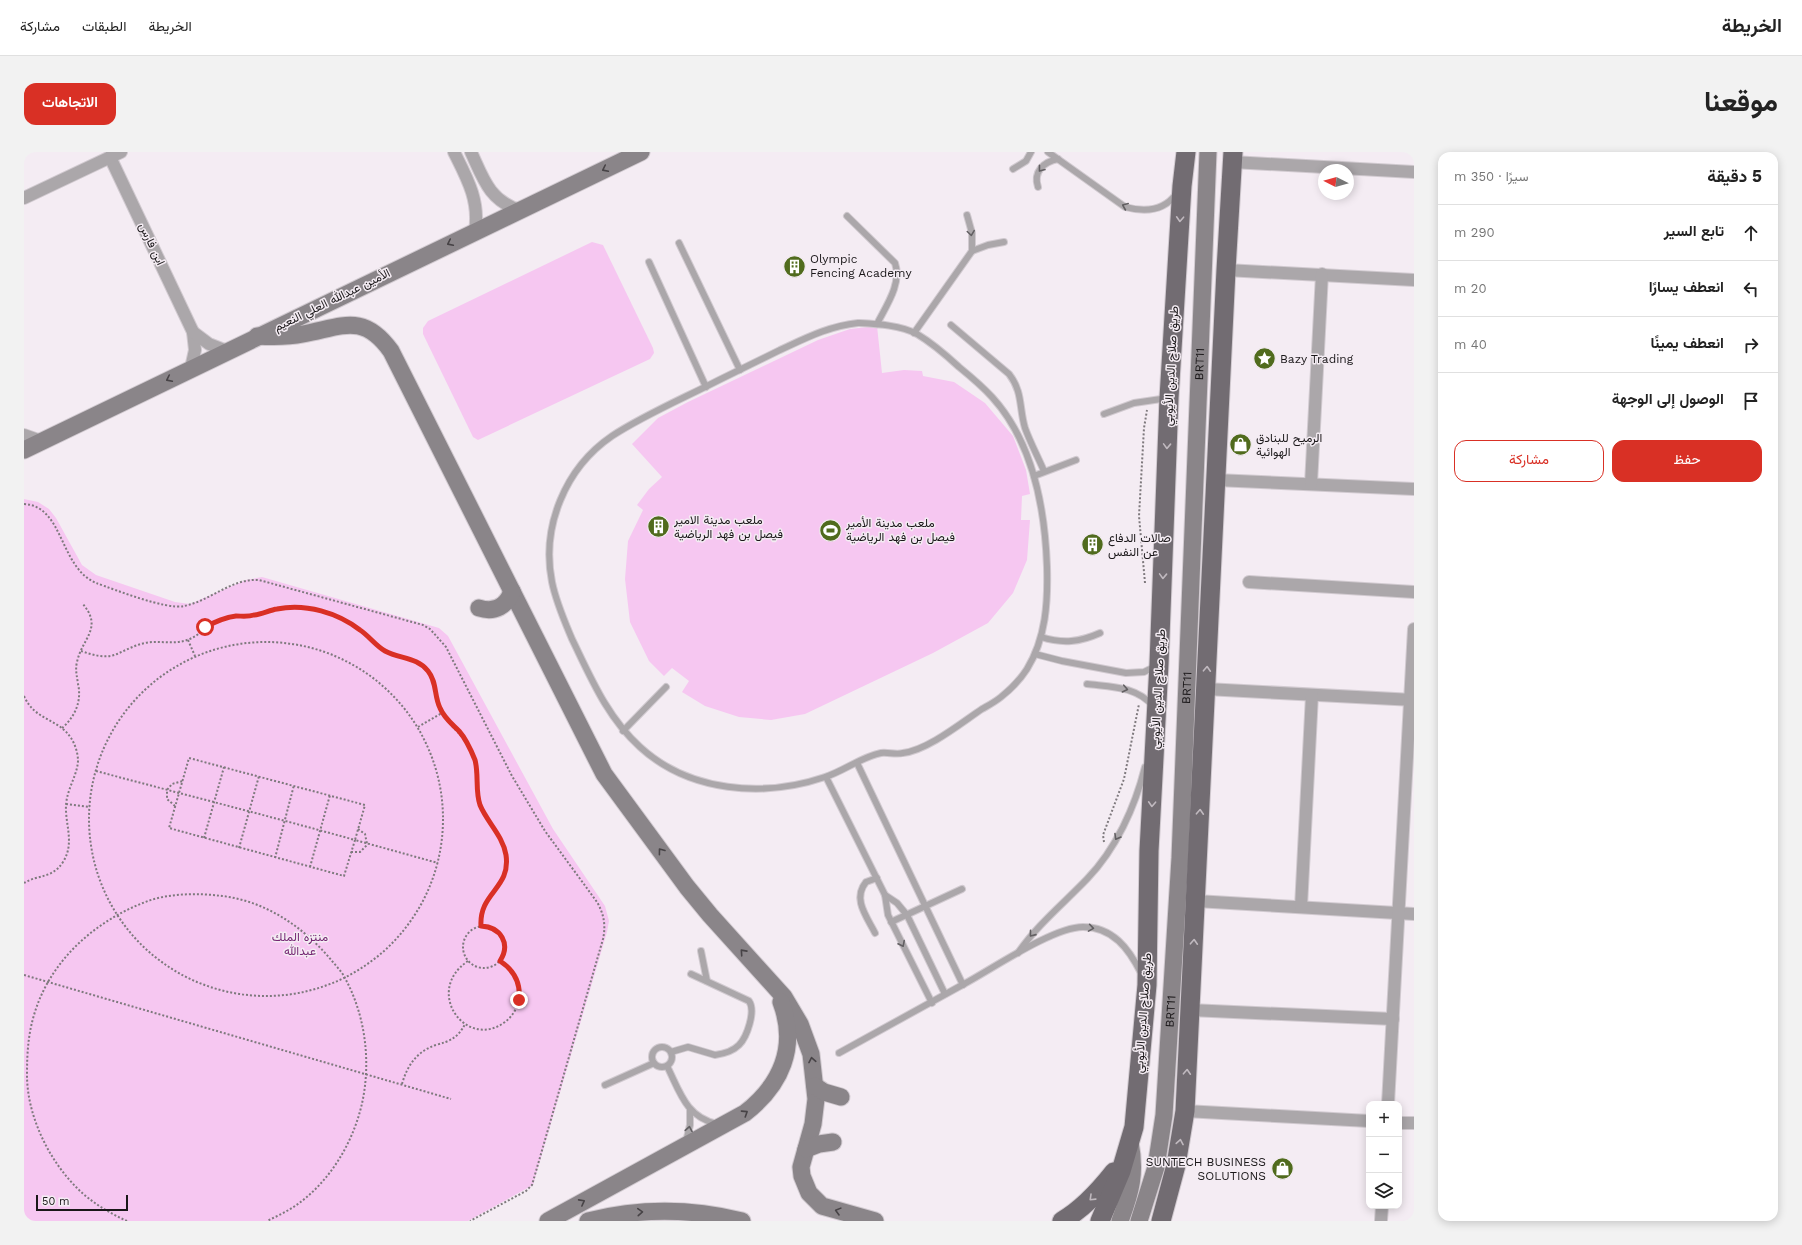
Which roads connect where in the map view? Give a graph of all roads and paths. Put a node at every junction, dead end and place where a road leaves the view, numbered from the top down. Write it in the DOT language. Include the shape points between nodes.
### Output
graph roads {
  1 [pos="454,152"];
  2 [pos="471,152"];
  3 [pos="640,152"];
  4 [pos="1032,152"];
  5 [pos="1048,152"];
  6 [pos="1186,152"];
  7 [pos="1208,152"];
  8 [pos="116,154"];
  9 [pos="1233,157"];
  10 [pos="1058,159"];
  11 [pos="478,166"];
  12 [pos="1013,169"];
  13 [pos="464,172"];
  14 [pos="1414,172"];
  15 [pos="487,186"];
  16 [pos="1182,186"];
  17 [pos="1038,187"];
  18 [pos="473,192"];
  19 [pos="24,198"];
  20 [pos="519,210"];
  21 [pos="967,215"];
  22 [pos="847,216"];
  23 [pos="475,231"];
  24 [pos="678,242"];
  25 [pos="1004,242"];
  26 [pos="972,251"];
  27 [pos="649,262"];
  28 [pos="1226,270"];
  29 [pos="1322,274"];
  30 [pos="1414,280"];
  31 [pos="877,324"];
  32 [pos="951,325"];
  33 [pos="193,332"];
  34 [pos="914,333"];
  35 [pos="257,336"];
  36 [pos="227,351"];
  37 [pos="191,368"];
  38 [pos="740,370"];
  39 [pos="706,387"];
  40 [pos="1169,398"];
  41 [pos="1150,400"];
  42 [pos="1104,414"];
  43 [pos="24,435"];
  44 [pos="41,441"];
  45 [pos="24,450"];
  46 [pos="1076,460"];
  47 [pos="1044,471"];
  48 [pos="1034,476"];
  49 [pos="1216,480"];
  50 [pos="1311,484"];
  51 [pos="1414,489"];
  52 [pos="24,504"];
  53 [pos="1249,582"];
  54 [pos="1146,585"];
  55 [pos="512,591"];
  56 [pos="1414,592"];
  57 [pos="82,603"];
  58 [pos="479,608"];
  59 [pos="1414,630"];
  60 [pos="1100,632"];
  61 [pos="1041,638"];
  62 [pos="188,640"];
  63 [pos="81,651"];
  64 [pos="1035,654"];
  65 [pos="195,656"];
  66 [pos="1159,664"];
  67 [pos="1087,684"];
  68 [pos="666,687"];
  69 [pos="1206,689"];
  70 [pos="1141,695"];
  71 [pos="1312,695"];
  72 [pos="24,696"];
  73 [pos="1412,700"];
  74 [pos="442,713"];
  75 [pos="1157,718"];
  76 [pos="418,727"];
  77 [pos="62,728"];
  78 [pos="624,731"];
  79 [pos="857,763"];
  80 [pos="224,767"];
  81 [pos="96,771"];
  82 [pos="259,776"];
  83 [pos="826,777"];
  84 [pos="183,782"];
  85 [pos="294,785"];
  86 [pos="167,790"];
  87 [pos="179,794"];
  88 [pos="330,795"];
  89 [pos="214,803"];
  90 [pos="66,804"];
  91 [pos="175,806"];
  92 [pos="1409,806"];
  93 [pos="90,807"];
  94 [pos="249,812"];
  95 [pos="285,821"];
  96 [pos="358,829"];
  97 [pos="320,831"];
  98 [pos="204,838"];
  99 [pos="355,840"];
  100 [pos="368,844"];
  101 [pos="1111,847"];
  102 [pos="238,848"];
  103 [pos="351,852"];
  104 [pos="275,858"];
  105 [pos="438,863"];
  106 [pos="310,867"];
  107 [pos="877,878"];
  108 [pos="24,883"];
  109 [pos="962,889"];
  110 [pos="885,895"];
  111 [pos="1196,901"];
  112 [pos="926,906"];
  113 [pos="1301,908"];
  114 [pos="1398,913"];
  115 [pos="1414,914"];
  116 [pos="907,915"];
  117 [pos="117,916"];
  118 [pos="891,922"];
  119 [pos="481,926"];
  120 [pos="875,933"];
  121 [pos="701,951"];
  122 [pos="1017,954"];
  123 [pos="468,961"];
  124 [pos="500,961"];
  125 [pos="691,974"];
  126 [pos="24,975"];
  127 [pos="346,978"];
  128 [pos="48,982"];
  129 [pos="707,982"];
  130 [pos="963,985"];
  131 [pos="1147,985"];
  132 [pos="773,986"];
  133 [pos="945,994"];
  134 [pos="932,1003"];
  135 [pos="1190,1010"];
  136 [pos="1393,1019"];
  137 [pos="465,1024"];
  138 [pos="671,1052"];
  139 [pos="839,1053"];
  140 [pos="654,1063"];
  141 [pos="667,1066"];
  142 [pos="367,1074"];
  143 [pos="26,1083"];
  144 [pos="402,1084"];
  145 [pos="605,1085"];
  146 [pos="815,1086"];
  147 [pos="840,1097"];
  148 [pos="452,1099"];
  149 [pos="1388,1101"];
  150 [pos="690,1110"];
  151 [pos="1185,1111"];
  152 [pos="1366,1121"];
  153 [pos="1402,1123"];
  154 [pos="1414,1124"];
  155 [pos="724,1125"];
  156 [pos="833,1142"];
  157 [pos="684,1146"];
  158 [pos="806,1149"];
  159 [pos="1128,1149"];
  160 [pos="1382,1209"];
  161 [pos="688,1216"];
  162 [pos="731,1220"];
  163 [pos="127,1221"];
  164 [pos="267,1221"];
  165 [pos="470,1221"];
  166 [pos="548,1221"];
  167 [pos="588,1221"];
  168 [pos="875,1221"];
  169 [pos="1062,1221"];
  170 [pos="1100,1221"];
  171 [pos="1120,1221"];
  172 [pos="1139,1221"];
  173 [pos="1161,1221"];
  174 [pos="1381,1221"];
  1 -- 13 [label="street"];
  2 -- 11 [label="street"];
  3 -- 20 [label="main road, الأمين عبدالله العلي النعيم, one-way"];
  4 -- 12 [label="lane" via="1026,162"];
  5 -- 10 [label="lane"];
  6 -- 16 [label="main road, طريق صلاح الدين الأيوبي"];
  7 -- 172 [label="main road, BRT11" via="1180,858 1164,1115 1156,1167"];
  8 -- 19 [label="street"];
  8 -- 33 [label="street, ابن فارس"];
  9 -- 14 [label="street"];
  9 -- 28 [label="main road"];
  16 -- 10 [label="lane, one-way" via="1164,205 1138,210 1125,207 1114,200"];
  10 -- 17 [label="lane, one-way" via="1043,165 1036,180"];
  11 -- 13 [label="street" via="477,175 473,177"];
  11 -- 15 [label="street"];
  13 -- 18 [label="street"];
  15 -- 18 [label="street" via="478,182 474,184"];
  15 -- 20 [label="street" via="494,197 502,203"];
  16 -- 40 [label="main road, طريق صلاح الدين الأيوبي, one-way"];
  18 -- 23 [label="street" via="477,213"];
  20 -- 23 [label="main road, الأمين عبدالله العلي النعيم"];
  21 -- 26 [label="lane, one-way" via="972,233"];
  22 -- 31 [label="lane" via="895,264 897,270 897,282"];
  23 -- 35 [label="main road, الأمين عبدالله العلي النعيم, one-way"];
  24 -- 38 [label="lane"];
  25 -- 26 [label="lane"];
  26 -- 34 [label="lane"];
  27 -- 39 [label="lane"];
  28 -- 29 [label="street"];
  28 -- 49 [label="main road"];
  29 -- 30 [label="street"];
  29 -- 50 [label="street"];
  31 -- 34 [label="lane"];
  31 -- 38 [label="lane" via="858,322 821,331"];
  32 -- 47 [label="lane" via="1015,381 1021,398 1026,429"];
  33 -- 36 [label="street" via="209,344"];
  33 -- 37 [label="street" via="195,350"];
  34 -- 48 [label="lane" via="953,361 993,398 1024,447"];
  35 -- 36 [label="main road, الأمين عبدالله العلي النعيم"];
  35 -- 55 [label="main road" via="287,336 354,325 370,330 384,341"];
  36 -- 37 [label="main road, الأمين عبدالله العلي النعيم"];
  37 -- 44 [label="main road, الأمين عبدالله العلي النعيم, one-way"];
  38 -- 39 [label="lane"];
  39 -- 78 [label="lane" via="626,428 595,449 583,462 563,493 552,528 549,546 552,583 564,621 607,709"];
  40 -- 41 [label="lane"];
  40 -- 66 [label="main road, طريق صلاح الدين الأيوبي, one-way"];
  41 -- 42 [label="lane"];
  41 -- 54 [label="path" via="1144,428 1139,516"];
  43 -- 44 [label="street"];
  44 -- 45 [label="main road, الأمين عبدالله العلي النعيم"];
  46 -- 47 [label="lane"];
  47 -- 48 [label="lane"];
  48 -- 61 [label="lane" via="1041,511 1048,590"];
  49 -- 50 [label="street"];
  69 -- 49 [label="main road, one-way"];
  50 -- 51 [label="street"];
  52 -- 165 [label="path" via="46,512 78,571 96,583 177,607 196,603 245,580 259,580 423,625 446,646 512,776 545,831 597,902 603,914 605,927 532,1185 526,1191"];
  53 -- 56 [label="street"];
  55 -- 58 [label="main road" via="502,606 491,610"];
  132 -- 55 [label="main road, one-way" via="695,897 604,774"];
  57 -- 63 [label="path" via="90,613 92,628"];
  59 -- 73 [label="street"];
  60 -- 61 [label="lane" via="1089,638 1065,642"];
  61 -- 64 [label="lane"];
  62 -- 63 [label="path" via="174,643 146,642 111,655"];
  62 -- 65 [label="path"];
  62 -- 74 [label="path" via="213,623 228,618 248,617 293,608 323,612 349,622 385,651 421,664 435,684 437,701"];
  63 -- 77 [label="path" via="76,670 79,692 77,707"];
  64 -- 66 [label="lane" via="1126,673 1138,673"];
  64 -- 79 [label="lane" via="1014,686 999,699 933,741 909,752 880,753"];
  65 -- 76 [label="path" via="230,645 266,641 302,645 330,653 368,674 396,698"];
  65 -- 81 [label="path" via="162,676 133,702 111,733"];
  66 -- 75 [label="main road, طريق صلاح الدين الأيوبي"];
  67 -- 70 [label="lane, one-way" via="1129,690"];
  68 -- 78 [label="lane"];
  69 -- 71 [label="street"];
  111 -- 69 [label="main road, one-way"];
  70 -- 75 [label="lane" via="1148,700"];
  70 -- 101 [label="path" via="1124,779 1103,835 1104,843"];
  71 -- 73 [label="street"];
  71 -- 113 [label="street"];
  72 -- 77 [label="path" via="35,712"];
  73 -- 92 [label="street"];
  74 -- 76 [label="path"];
  74 -- 119 [label="path" via="460,732 472,752 477,773 478,798 506,854 504,877 484,905"];
  75 -- 101 [label="lane, one-way" via="1137,794 1130,813"];
  75 -- 131 [label="main road, طريق صلاح الدين الأيوبي, one-way" via="1150,851"];
  76 -- 105 [label="path" via="434,760 442,796 443,832"];
  77 -- 90 [label="path" via="74,744 78,759"];
  78 -- 83 [label="lane" via="643,750 666,766 690,778 717,786 771,788"];
  79 -- 83 [label="lane"];
  79 -- 112 [label="lane"];
  80 -- 82 [label="path"];
  80 -- 84 [label="path" via="190,758"];
  80 -- 89 [label="path"];
  81 -- 86 [label="path"];
  81 -- 93 [label="path"];
  82 -- 85 [label="path"];
  82 -- 94 [label="path"];
  83 -- 107 [label="lane"];
  84 -- 86 [label="path" via="172,784"];
  84 -- 87 [label="path"];
  85 -- 88 [label="path"];
  85 -- 95 [label="path"];
  86 -- 87 [label="path"];
  86 -- 91 [label="path" via="167,798"];
  87 -- 89 [label="path"];
  87 -- 91 [label="path"];
  88 -- 96 [label="path" via="365,805"];
  88 -- 97 [label="path"];
  89 -- 94 [label="path"];
  89 -- 98 [label="path"];
  90 -- 93 [label="path"];
  90 -- 108 [label="path" via="70,835 66,856 59,867 49,875"];
  91 -- 98 [label="path" via="168,828"];
  92 -- 114 [label="street"];
  93 -- 117 [label="path" via="91,845 98,874"];
  94 -- 95 [label="path"];
  94 -- 102 [label="path"];
  95 -- 97 [label="path"];
  95 -- 104 [label="path"];
  96 -- 99 [label="path"];
  96 -- 100 [label="path" via="365,834"];
  97 -- 99 [label="path"];
  97 -- 106 [label="path"];
  98 -- 102 [label="path"];
  99 -- 100 [label="path"];
  99 -- 103 [label="path"];
  100 -- 103 [label="path" via="360,852"];
  100 -- 105 [label="path"];
  101 -- 122 [label="lane, one-way" via="1088,878 1042,923"];
  102 -- 104 [label="path"];
  103 -- 106 [label="path" via="344,876"];
  104 -- 106 [label="path"];
  105 -- 127 [label="path" via="423,902 403,933 377,958"];
  107 -- 110 [label="lane"];
  107 -- 120 [label="lane" via="866,882 860,896 861,906"];
  109 -- 112 [label="lane"];
  110 -- 116 [label="lane" via="898,903"];
  110 -- 118 [label="lane" via="886,909"];
  111 -- 113 [label="street"];
  135 -- 111 [label="main road, one-way"];
  112 -- 116 [label="lane"];
  112 -- 130 [label="lane"];
  113 -- 114 [label="street"];
  114 -- 115 [label="street"];
  114 -- 136 [label="street"];
  116 -- 118 [label="lane"];
  116 -- 133 [label="lane"];
  117 -- 127 [label="path" via="140,945 169,968 209,987 238,995 275,997 311,991"];
  117 -- 127 [label="path" via="150,900 187,894 224,896 260,906 293,924 321,948"];
  117 -- 128 [label="path" via="89,933 66,955"];
  118 -- 134 [label="lane, one-way"];
  119 -- 123 [label="path" via="471,931 464,940 463,951"];
  119 -- 124 [label="path" via="492,928 504,940 505,951"];
  121 -- 129 [label="lane"];
  122 -- 130 [label="lane"];
  122 -- 131 [label="lane, one-way" via="1064,930 1094,928 1112,935 1127,948"];
  123 -- 124 [label="path" via="481,968 492,967"];
  123 -- 137 [label="path" via="456,970 448,992 450,1007"];
  124 -- 137 [label="path" via="512,970 519,984 519,1000 513,1014 502,1024 488,1029 472,1028"];
  125 -- 129 [label="lane"];
  126 -- 128 [label="path"];
  127 -- 142 [label="path" via="358,1008 366,1041"];
  128 -- 142 [label="path"];
  128 -- 143 [label="path" via="34,1014 27,1048"];
  129 -- 138 [label="lane" via="749,1001 752,1005 752,1016 742,1041 735,1048 720,1055 688,1047"];
  130 -- 133 [label="lane"];
  131 -- 159 [label="main road, طريق صلاح الدين الأيوبي" via="1136,1111"];
  146 -- 132 [label="main road, one-way" via="811,1054 800,1024 784,997"];
  155 -- 132 [label="main road, one-way" via="758,1103 772,1087 784,1063 787,1047 786,1015"];
  133 -- 134 [label="lane"];
  134 -- 139 [label="lane"];
  135 -- 136 [label="street"];
  151 -- 135 [label="main road, one-way"];
  136 -- 149 [label="street"];
  137 -- 144 [label="path" via="457,1037 420,1054 408,1068"];
  138 -- 140 [label="lane" via="659,1048 653,1054"];
  138 -- 141 [label="lane" via="672,1060"];
  140 -- 141 [label="lane" via="660,1067"];
  140 -- 145 [label="lane"];
  141 -- 150 [label="lane"];
  142 -- 144 [label="path"];
  142 -- 164 [label="path" via="361,1113 346,1149 323,1181 293,1207"];
  143 -- 163 [label="path" via="35,1122 52,1157 77,1188 108,1212"];
  144 -- 148 [label="path"];
  146 -- 147 [label="main road"];
  146 -- 158 [label="main road" via="815,1111"];
  150 -- 155 [label="lane" via="709,1122"];
  157 -- 150 [label="lane, one-way" via="690,1125"];
  151 -- 152 [label="street"];
  173 -- 151 [label="main road, one-way" via="1176,1165"];
  153 -- 154 [label="street"];
  155 -- 157 [label="main road"];
  156 -- 158 [label="main road"];
  166 -- 157 [label="main road, one-way"];
  168 -- 158 [label="main road, one-way" via="831,1210 815,1200 802,1176"];
  159 -- 169 [label="main road, one-way" via="1096,1194"];
  159 -- 170 [label="main road, طريق صلاح الدين الأيوبي"];
  159 -- 171 [label="main road" via="1134,1164 1132,1187"];
  160 -- 174 [label="street"];
  161 -- 162 [label="main road"];
  167 -- 161 [label="main road, one-way" via="632,1212"];
}
